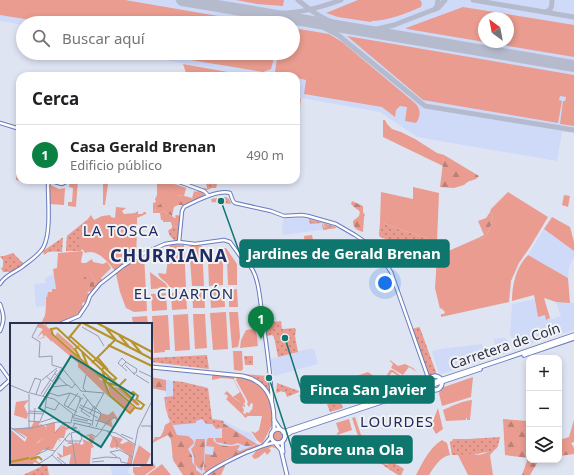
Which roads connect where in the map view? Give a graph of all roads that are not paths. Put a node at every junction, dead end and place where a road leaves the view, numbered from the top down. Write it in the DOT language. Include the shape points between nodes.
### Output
graph roads {
  1 [pos="0,122"];
  2 [pos="16,128"];
  3 [pos="48,184"];
  4 [pos="185,184"];
  5 [pos="208,194"];
  6 [pos="179,242"];
  7 [pos="0,284"];
  8 [pos="0,304"];
  9 [pos="62,323"];
  10 [pos="0,331"];
  11 [pos="574,335"];
  12 [pos="574,338"];
  13 [pos="0,366"];
  14 [pos="152,367"];
  15 [pos="10,380"];
  16 [pos="442,381"];
  17 [pos="428,383"];
  18 [pos="271,386"];
  19 [pos="0,389"];
  20 [pos="268,394"];
  21 [pos="272,405"];
  22 [pos="274,420"];
  23 [pos="274,430"];
  24 [pos="282,430"];
  25 [pos="285,436"];
  26 [pos="270,438"];
  27 [pos="282,442"];
  28 [pos="275,443"];
  29 [pos="262,446"];
  30 [pos="205,475"];
  31 [pos="288,475"];
  1 -- 2 [label="street"];
  3 -- 7 [label="street" via="48,225 44,247"];
  4 -- 5 [label="street"];
  5 -- 6 [label="street" via="184,207"];
  5 -- 17 [label="street" via="226,192 230,193 235,203 284,216 302,216 336,224 377,250 391,272"];
  6 -- 9 [label="street" via="165,244 133,259 95,290 79,316"];
  6 -- 18 [label="street" via="230,242 250,266 258,286"];
  8 -- 10 [label="street" via="4,319"];
  11 -- 16 [label="main road, Carretera de Coín"];
  12 -- 16 [label="main road"];
  13 -- 15 [label="street"];
  14 -- 20 [label="main road" via="248,378 259,383"];
  15 -- 19 [label="main road"];
  16 -- 17 [label="main road"];
  16 -- 17 [label="main road" via="436,376"];
  16 -- 17 [label="main road" via="436,391 431,390"];
  17 -- 24 [label="main road"];
  17 -- 25 [label="main road"];
  18 -- 20 [label="street"];
  18 -- 21 [label="street"];
  20 -- 21 [label="main road"];
  21 -- 22 [label="main road"];
  22 -- 23 [label="main road"];
  22 -- 24 [label="main road"];
  23 -- 24 [label="main road"];
  23 -- 26 [label="main road"];
  24 -- 25 [label="main road"];
  25 -- 27 [label="main road"];
  26 -- 28 [label="main road"];
  26 -- 29 [label="street"];
  27 -- 28 [label="main road"];
  27 -- 31 [label="main road"];
  28 -- 29 [label="street"];
  28 -- 31 [label="main road" via="281,450"];
  29 -- 30 [label="street" via="224,463"];
}
